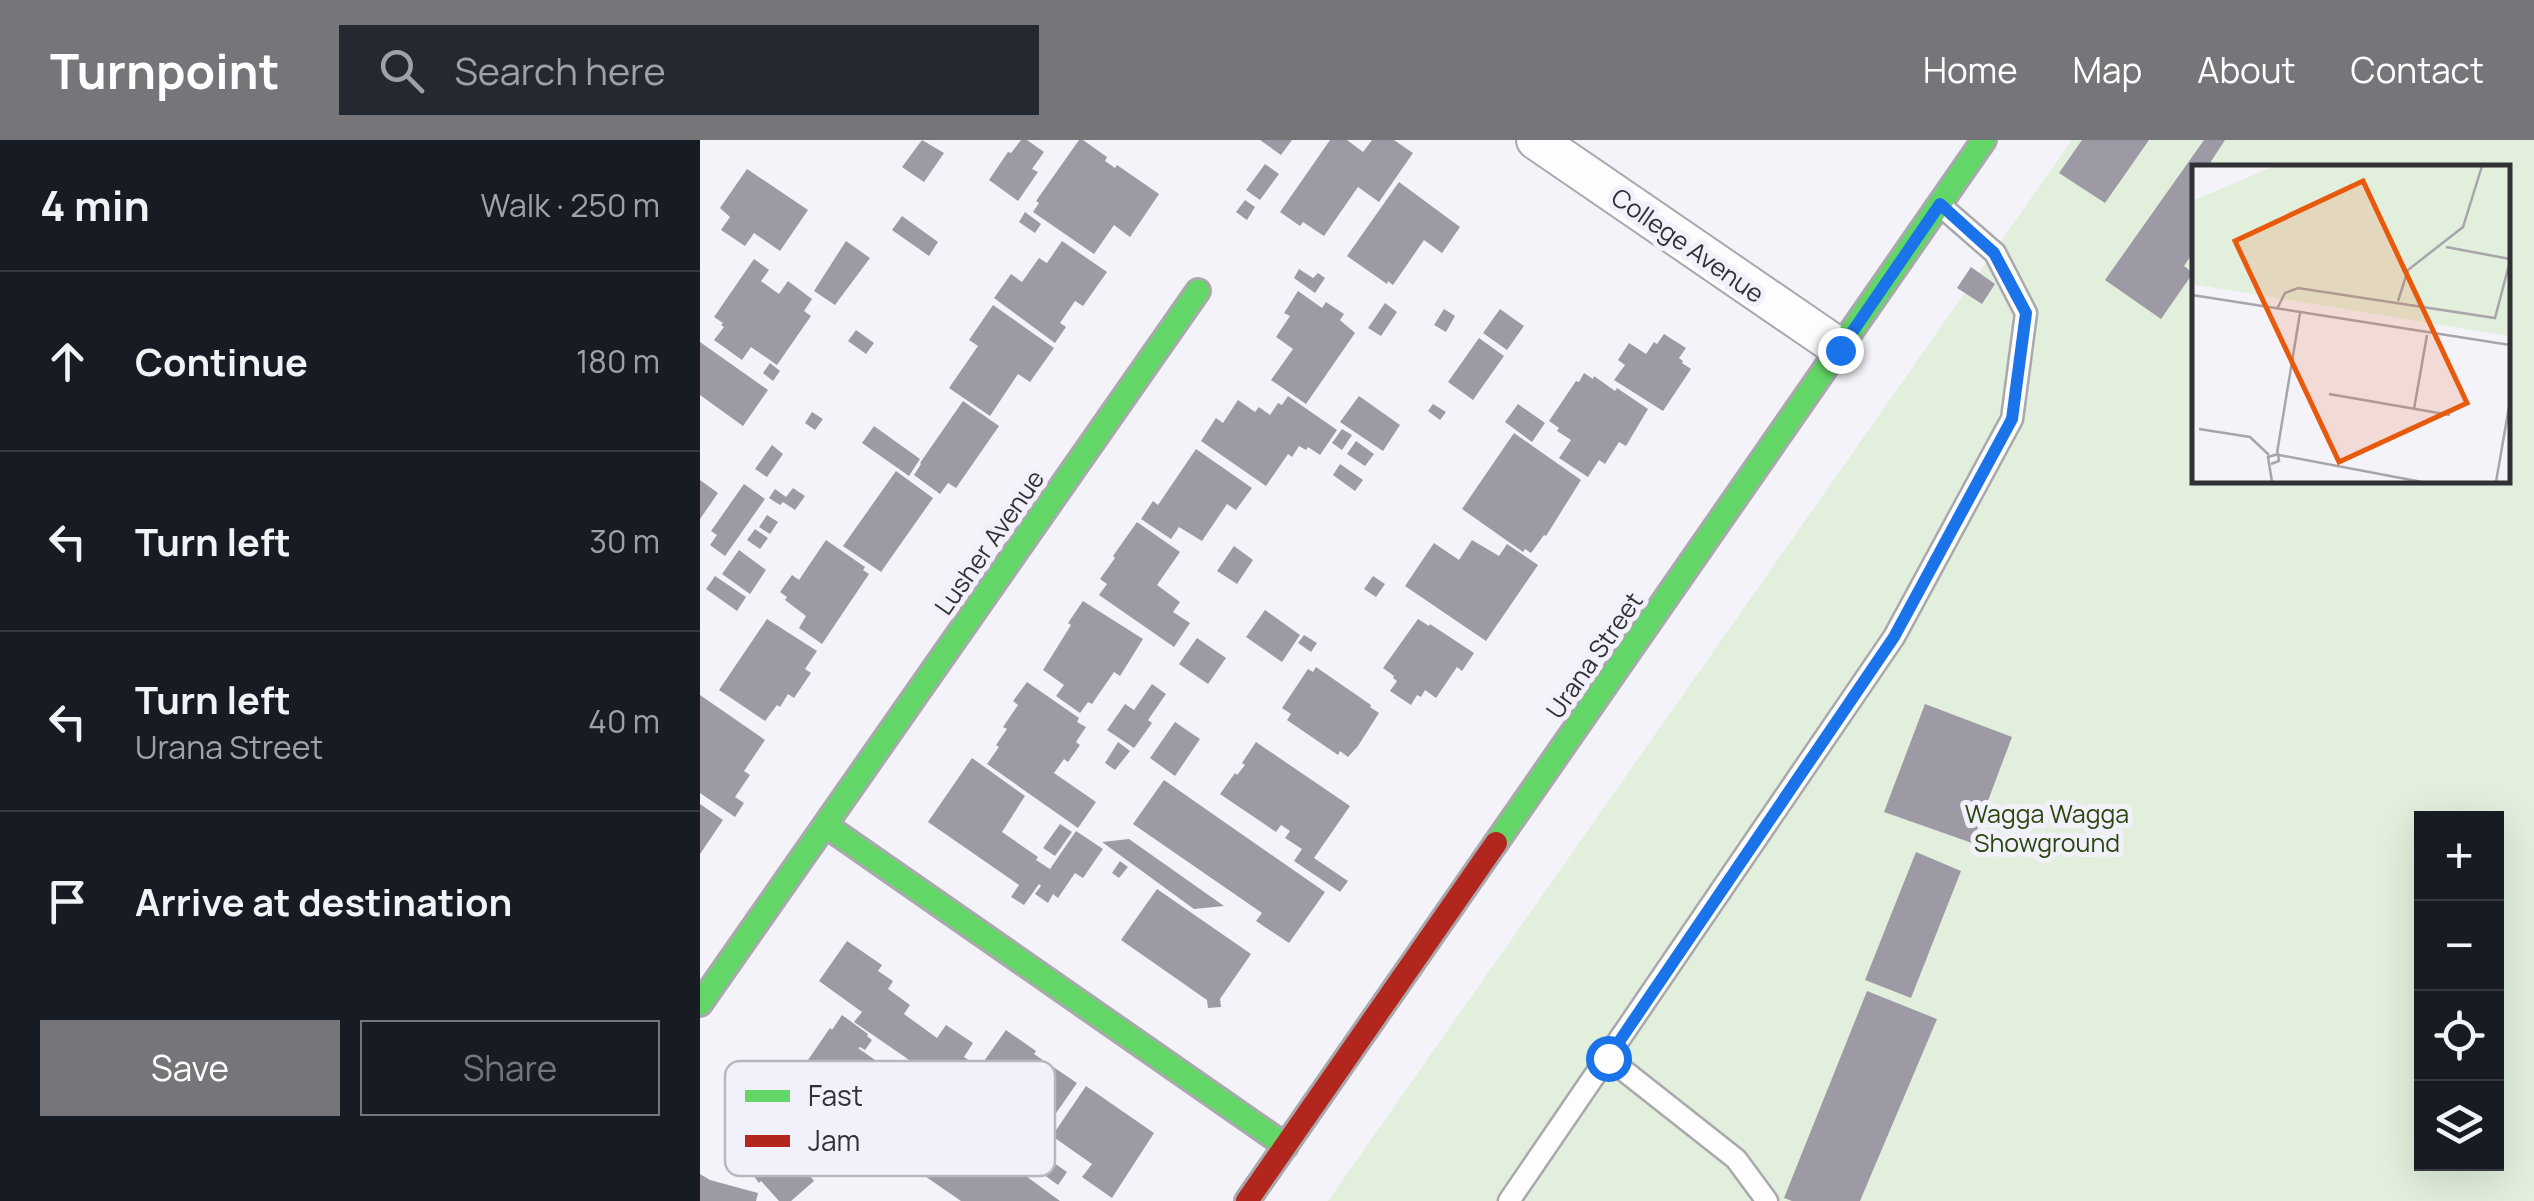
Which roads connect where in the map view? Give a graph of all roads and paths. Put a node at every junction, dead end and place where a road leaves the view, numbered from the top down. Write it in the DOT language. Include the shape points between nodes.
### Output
graph roads {
  1 [pos="1536,140"];
  2 [pos="1984,140"];
  3 [pos="1940,204"];
  4 [pos="1198,292"];
  5 [pos="1840,350"];
  6 [pos="825,825"];
  7 [pos="700,1004"];
  8 [pos="1608,1058"];
  9 [pos="1286,1146"];
  10 [pos="1247,1201"];
  11 [pos="1509,1201"];
  12 [pos="1767,1201"];
  1 -- 5 [label="street, College Avenue"];
  2 -- 3 [label="street, Urana Street"];
  3 -- 5 [label="street, Urana Street"];
  3 -- 8 [label="lane" via="1994,253 2026,313 2012,419 1894,637"];
  4 -- 6 [label="street, Lusher Avenue"];
  5 -- 9 [label="street, Urana Street"];
  6 -- 7 [label="street, Lusher Avenue"];
  6 -- 9 [label="street"];
  8 -- 11 [label="lane"];
  8 -- 12 [label="lane" via="1736,1159"];
  9 -- 10 [label="street, Urana Street"];
}
